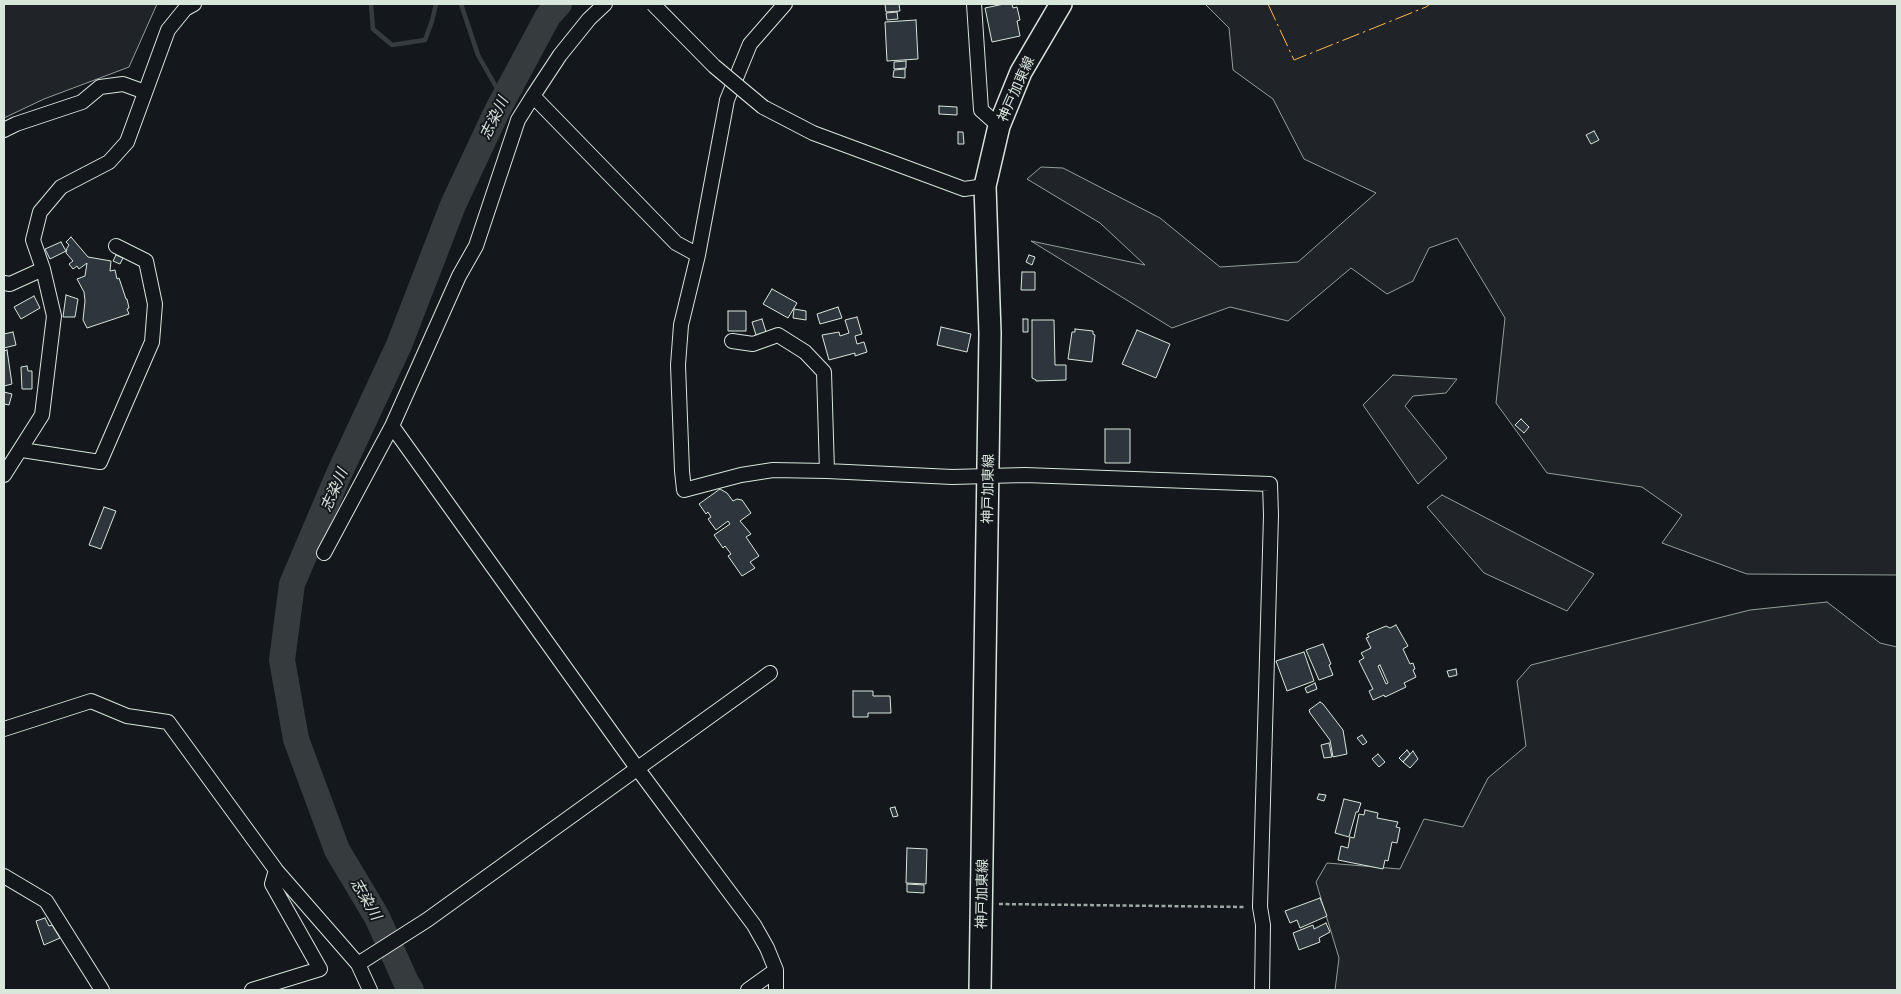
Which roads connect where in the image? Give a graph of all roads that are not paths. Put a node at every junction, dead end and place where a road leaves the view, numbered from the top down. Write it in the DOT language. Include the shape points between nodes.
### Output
graph roads {
  1 [pos="605,4"];
  2 [pos="653,4"];
  3 [pos="785,4"];
  4 [pos="974,4"];
  5 [pos="1061,4"];
  6 [pos="187,6"];
  7 [pos="146,92"];
  8 [pos="533,96"];
  9 [pos="999,126"];
  10 [pos="4,130"];
  11 [pos="985,186"];
  12 [pos="116,246"];
  13 [pos="698,255"];
  14 [pos="43,268"];
  15 [pos="4,283"];
  16 [pos="732,341"];
  17 [pos="392,426"];
  18 [pos="22,450"];
  19 [pos="6,467"];
  20 [pos="827,471"];
  21 [pos="988,477"];
  22 [pos="324,553"];
  23 [pos="770,673"];
  24 [pos="4,729"];
  25 [pos="637,768"];
  26 [pos="276,870"];
  27 [pos="4,876"];
  28 [pos="358,964"];
  29 [pos="776,970"];
  30 [pos="102,990"];
  31 [pos="252,990"];
  32 [pos="370,990"];
  33 [pos="748,990"];
  34 [pos="776,990"];
  35 [pos="980,990"];
  36 [pos="1262,990"];
  1 -- 8 [label="street" via="560,55"];
  2 -- 11 [label="street, bridge" via="714,66 762,107 813,133 964,189"];
  3 -- 13 [label="street" via="750,44 726,100"];
  4 -- 9 [label="street" via="981,110"];
  5 -- 9 [label="main road, 神戸加東線" via="1021,72"];
  6 -- 7 [label="street" via="168,30"];
  7 -- 10 [label="street" via="123,84 100,87 82,102"];
  7 -- 14 [label="street" via="127,142 109,162 61,187 40,212 33,240"];
  8 -- 13 [label="street" via="676,243"];
  8 -- 17 [label="street" via="518,120 476,246 459,276"];
  9 -- 11 [label="main road, 神戸加東線"];
  11 -- 21 [label="main road, 神戸加東線" via="990,333"];
  12 -- 18 [label="street" via="146,261 155,304 152,342 100,462"];
  13 -- 20 [label="street" via="681,325 678,365 684,490 773,470"];
  14 -- 15 [label="street" via="10,284"];
  14 -- 18 [label="street" via="54,316 42,415"];
  16 -- 20 [label="street" via="753,344 778,334 805,352 824,372"];
  17 -- 22 [label="street"];
  17 -- 25 [label="street"];
  18 -- 19 [label="street"];
  20 -- 21 [label="street"];
  21 -- 35 [label="main road, 神戸加東線"];
  21 -- 36 [label="street" via="1025,475 1270,484 1260,907 1263,925"];
  23 -- 25 [label="street"];
  24 -- 26 [label="street" via="91,701 127,716 168,722"];
  25 -- 28 [label="street" via="427,920"];
  25 -- 29 [label="street" via="754,925"];
  26 -- 28 [label="street"];
  26 -- 31 [label="street" via="272,884 320,969"];
  27 -- 30 [label="street" via="46,901"];
  28 -- 32 [label="street"];
  29 -- 33 [label="street"];
  29 -- 34 [label="street"];
}
